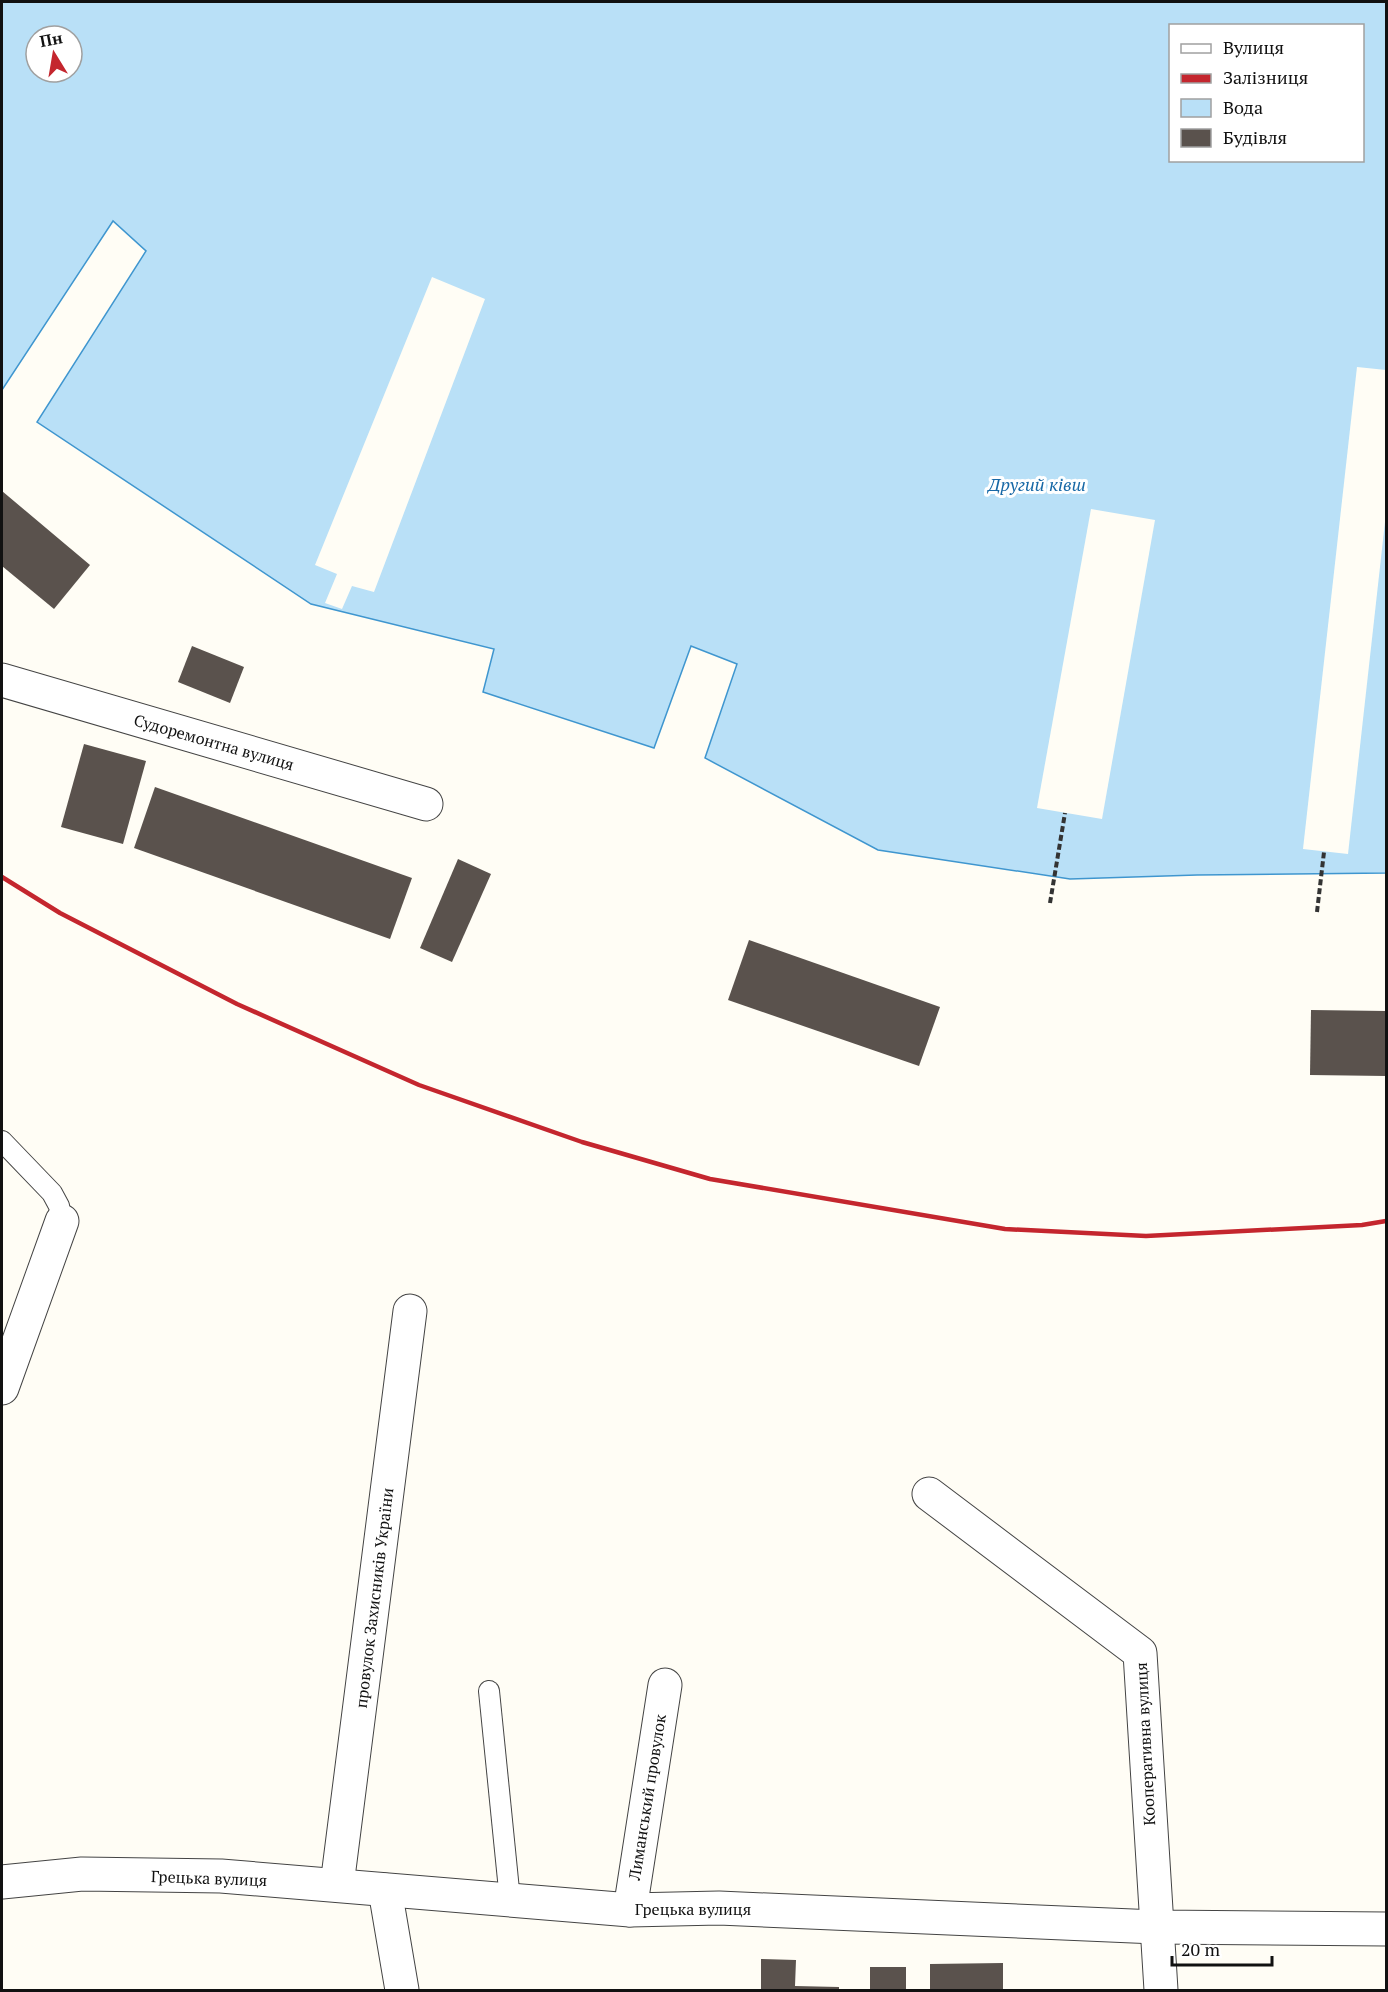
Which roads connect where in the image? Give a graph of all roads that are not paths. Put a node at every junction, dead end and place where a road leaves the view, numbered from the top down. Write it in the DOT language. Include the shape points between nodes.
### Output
graph roads {
  1 [pos="2,680"];
  2 [pos="426,804"];
  3 [pos="2,1141"];
  4 [pos="62,1221"];
  5 [pos="410,1311"];
  6 [pos="2,1388"];
  7 [pos="929,1494"];
  8 [pos="664,1685"];
  9 [pos="489,1691"];
  10 [pos="2,1882"];
  11 [pos="337,1885"];
  12 [pos="385,1890"];
  13 [pos="510,1900"];
  14 [pos="630,1910"];
  15 [pos="1156,1927"];
  16 [pos="1386,1929"];
  17 [pos="402,1990"];
  18 [pos="1161,1990"];
  1 -- 2 [label="street, Судоремонтна вулиця"];
  3 -- 4 [label="lane" via="52,1193"];
  4 -- 6 [label="street"];
  5 -- 11 [label="street, провулок Захисників України"];
  7 -- 15 [label="street, Кооперативна вулиця" via="1140,1653"];
  8 -- 14 [label="street, Лиманський провулок"];
  9 -- 13 [label="lane"];
  10 -- 11 [label="street, Грецька вулиця" via="82,1874 221,1876"];
  11 -- 12 [label="street, Грецька вулиця"];
  12 -- 13 [label="street, Грецька вулиця"];
  12 -- 17 [label="street"];
  13 -- 14 [label="street, Грецька вулиця"];
  14 -- 15 [label="street, Грецька вулиця" via="719,1908"];
  15 -- 16 [label="street, Грецька вулиця"];
  15 -- 18 [label="street, Кооперативна вулиця"];
}
